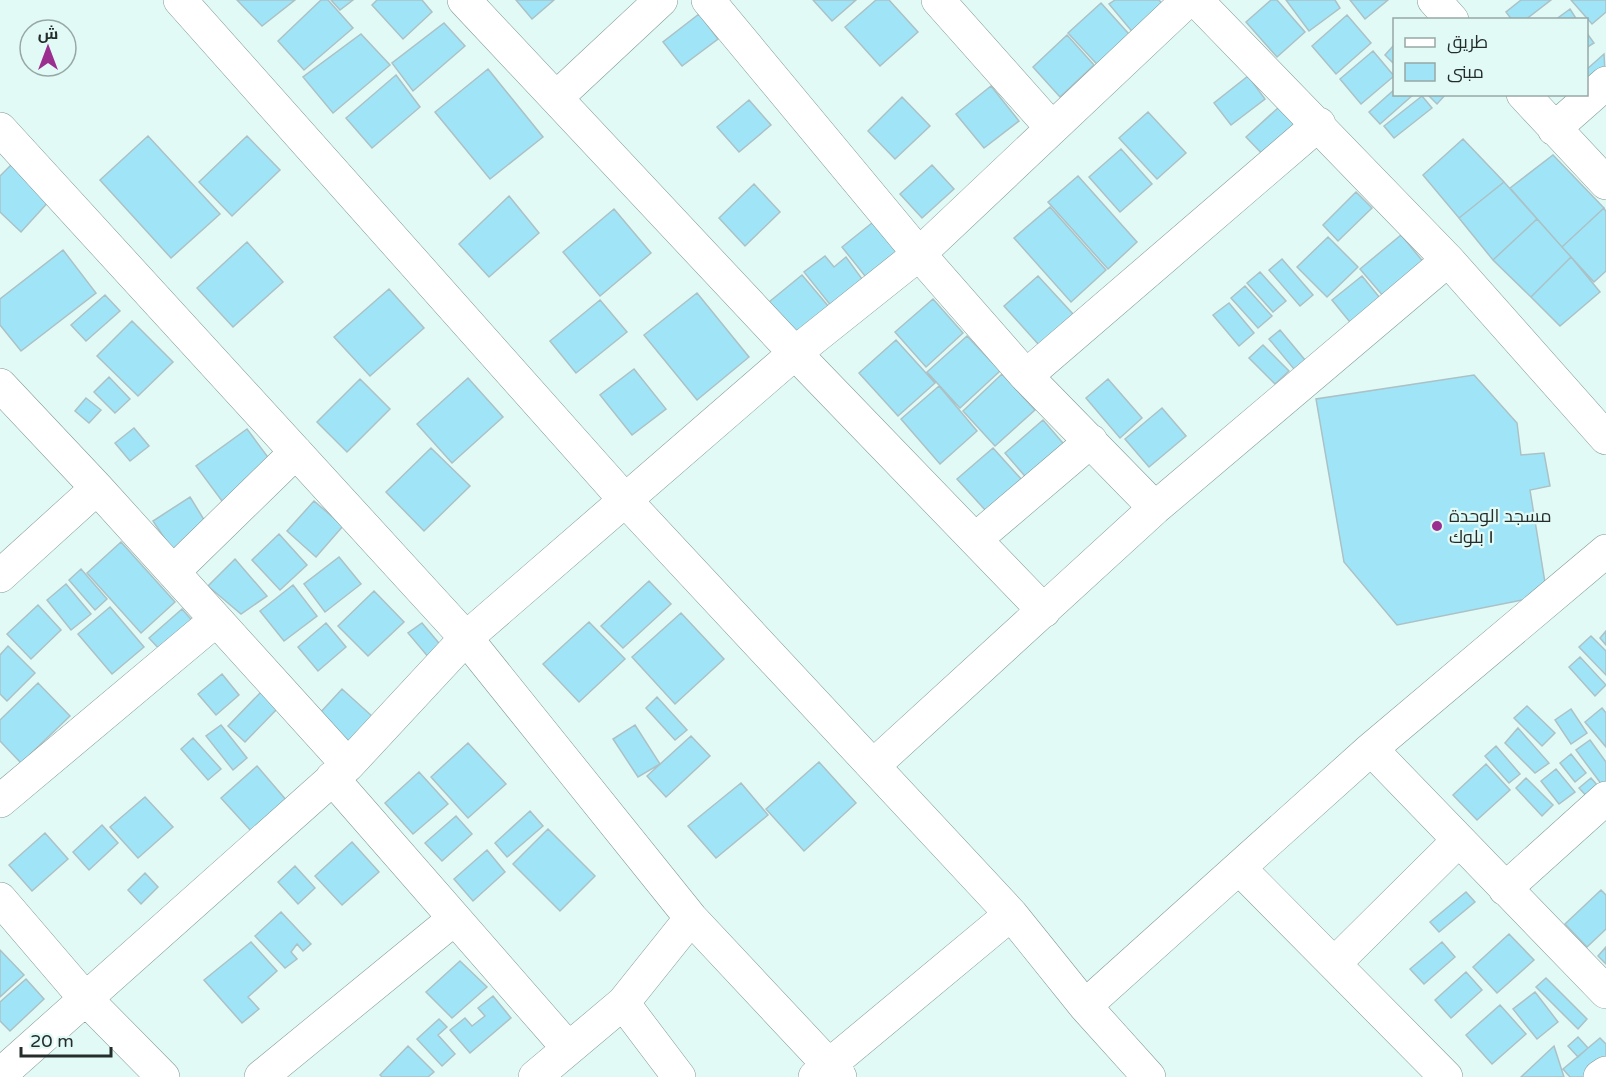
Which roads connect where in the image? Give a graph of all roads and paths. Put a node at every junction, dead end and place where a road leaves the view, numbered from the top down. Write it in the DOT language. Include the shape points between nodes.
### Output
graph roads {
  1 [pos="180,0"];
  2 [pos="464,0"];
  3 [pos="661,0"];
  4 [pos="708,0"];
  5 [pos="938,0"];
  6 [pos="1188,0"];
  7 [pos="1196,0"];
  8 [pos="1606,83"];
  9 [pos="1525,96"];
  10 [pos="556,98"];
  11 [pos="1318,124"];
  12 [pos="1051,127"];
  13 [pos="0,129"];
  14 [pos="1554,129"];
  15 [pos="1606,183"];
  16 [pos="919,254"];
  17 [pos="1448,260"];
  18 [pos="795,353"];
  19 [pos="1026,376"];
  20 [pos="0,385"];
  21 [pos="1606,438"];
  22 [pos="1091,441"];
  23 [pos="296,452"];
  24 [pos="97,488"];
  25 [pos="626,501"];
  26 [pos="1155,508"];
  27 [pos="977,538"];
  28 [pos="1606,551"];
  29 [pos="173,572"];
  30 [pos="0,576"];
  31 [pos="1044,611"];
  32 [pos="216,620"];
  33 [pos="466,638"];
  34 [pos="1371,749"];
  35 [pos="873,766"];
  36 [pos="340,771"];
  37 [pos="1606,798"];
  38 [pos="0,801"];
  39 [pos="1459,840"];
  40 [pos="1239,868"];
  41 [pos="1505,889"];
  42 [pos="0,899"];
  43 [pos="1011,914"];
  44 [pos="691,918"];
  45 [pos="454,919"];
  46 [pos="1334,963"];
  47 [pos="1606,992"];
  48 [pos="84,997"];
  49 [pos="623,1003"];
  50 [pos="1085,1006"];
  51 [pos="568,1048"];
  52 [pos="828,1073"];
  53 [pos="1606,1073"];
  54 [pos="0,1075"];
  55 [pos="163,1077"];
  56 [pos="261,1077"];
  57 [pos="535,1077"];
  58 [pos="679,1077"];
  59 [pos="1149,1077"];
  60 [pos="1446,1077"];
  61 [pos="1600,1077"];
  1 -- 25 [label="street"];
  2 -- 10 [label="street"];
  3 -- 10 [label="street"];
  4 -- 16 [label="street"];
  5 -- 12 [label="street"];
  6 -- 12 [label="street"];
  7 -- 11 [label="street"];
  8 -- 14 [label="street"];
  9 -- 14 [label="street"];
  10 -- 18 [label="street"];
  11 -- 17 [label="street"];
  11 -- 19 [label="street"];
  12 -- 16 [label="street"];
  13 -- 23 [label="street"];
  14 -- 15 [label="street"];
  16 -- 18 [label="street"];
  16 -- 19 [label="street"];
  17 -- 21 [label="street"];
  17 -- 26 [label="street"];
  18 -- 25 [label="street"];
  18 -- 27 [label="street"];
  19 -- 22 [label="street"];
  20 -- 24 [label="street"];
  22 -- 26 [label="street"];
  22 -- 27 [label="street"];
  23 -- 29 [label="street"];
  23 -- 33 [label="street"];
  24 -- 29 [label="street"];
  24 -- 30 [label="street"];
  25 -- 33 [label="street"];
  25 -- 35 [label="street"];
  26 -- 31 [label="street"];
  27 -- 31 [label="street"];
  28 -- 34 [label="street"];
  29 -- 32 [label="street"];
  31 -- 35 [label="street"];
  32 -- 36 [label="street"];
  32 -- 38 [label="street"];
  33 -- 36 [label="street"];
  33 -- 44 [label="street"];
  34 -- 39 [label="street"];
  34 -- 40 [label="street"];
  35 -- 43 [label="street"];
  36 -- 45 [label="street"];
  36 -- 48 [label="street"];
  37 -- 41 [label="street"];
  39 -- 41 [label="street"];
  39 -- 46 [label="street"];
  40 -- 46 [label="street"];
  40 -- 50 [label="street"];
  41 -- 47 [label="street"];
  42 -- 48 [label="street"];
  43 -- 50 [label="street"];
  43 -- 52 [label="street"];
  44 -- 49 [label="street"];
  44 -- 52 [label="street"];
  45 -- 51 [label="street"];
  45 -- 56 [label="street"];
  46 -- 60 [label="street"];
  48 -- 54 [label="street"];
  48 -- 55 [label="street"];
  49 -- 51 [label="street"];
  49 -- 58 [label="street"];
  50 -- 59 [label="street"];
  51 -- 57 [label="street"];
  53 -- 61 [label="street"];
}
